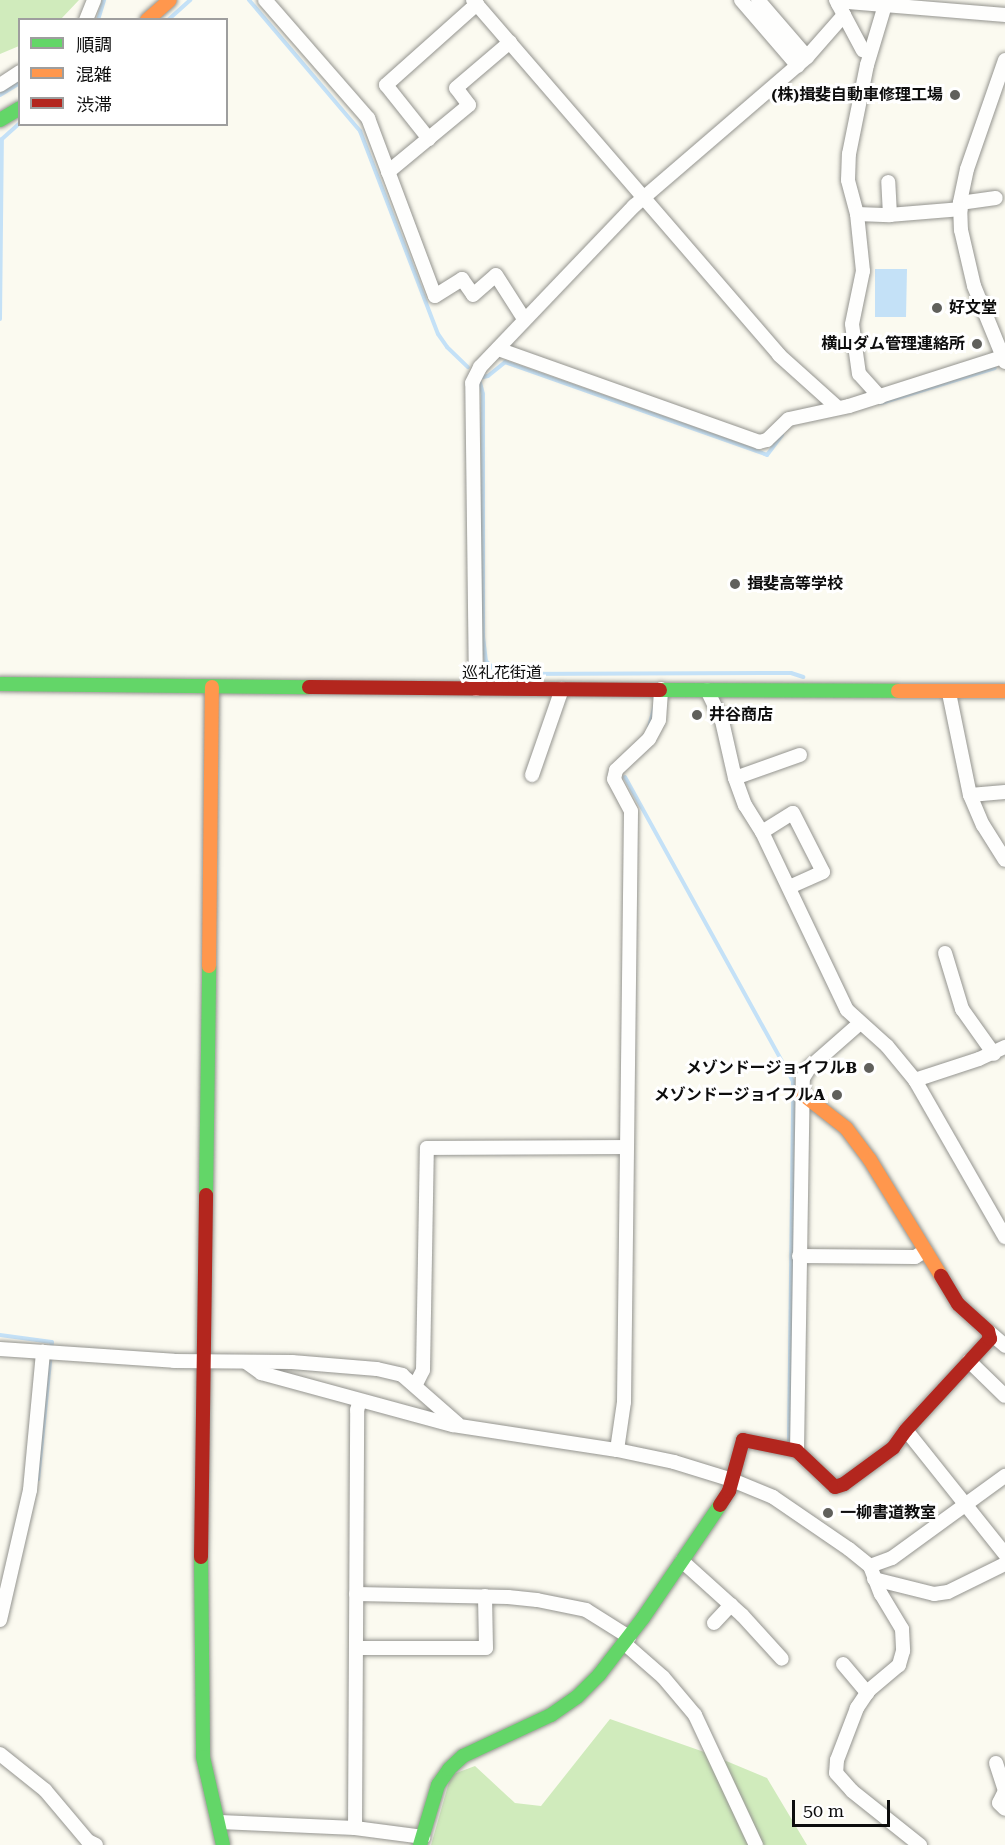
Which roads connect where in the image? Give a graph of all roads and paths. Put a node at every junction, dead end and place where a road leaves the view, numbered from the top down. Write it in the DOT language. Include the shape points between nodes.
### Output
graph roads {
  1 [pos="94,0"];
  2 [pos="170,0"];
  3 [pos="265,0"];
  4 [pos="741,0"];
  5 [pos="758,0"];
  6 [pos="475,2"];
  7 [pos="885,5"];
  8 [pos="839,7"];
  9 [pos="1005,15"];
  10 [pos="87,18"];
  11 [pos="153,18"];
  12 [pos="510,42"];
  13 [pos="863,50"];
  14 [pos="1005,60"];
  15 [pos="802,62"];
  16 [pos="18,73"];
  17 [pos="0,85"];
  18 [pos="18,109"];
  19 [pos="0,120"];
  20 [pos="429,139"];
  21 [pos="388,172"];
  22 [pos="888,182"];
  23 [pos="644,198"];
  24 [pos="996,198"];
  25 [pos="961,206"];
  26 [pos="857,214"];
  27 [pos="890,215"];
  28 [pos="525,319"];
  29 [pos="498,349"];
  30 [pos="1004,359"];
  31 [pos="879,397"];
  32 [pos="838,408"];
  33 [pos="3,684"];
  34 [pos="212,687"];
  35 [pos="661,688"];
  36 [pos="476,689"];
  37 [pos="562,689"];
  38 [pos="707,690"];
  39 [pos="1005,691"];
  40 [pos="949,693"];
  41 [pos="800,755"];
  42 [pos="532,775"];
  43 [pos="735,778"];
  44 [pos="1005,792"];
  45 [pos="970,795"];
  46 [pos="762,832"];
  47 [pos="1005,860"];
  48 [pos="789,887"];
  49 [pos="945,953"];
  50 [pos="860,1023"];
  51 [pos="999,1050"];
  52 [pos="915,1080"];
  53 [pos="801,1093"];
  54 [pos="625,1147"];
  55 [pos="1005,1237"];
  56 [pos="925,1251"];
  57 [pos="799,1256"];
  58 [pos="988,1331"];
  59 [pos="1005,1346"];
  60 [pos="0,1349"];
  61 [pos="43,1352"];
  62 [pos="969,1361"];
  63 [pos="246,1362"];
  64 [pos="203,1363"];
  65 [pos="417,1382"];
  66 [pos="1005,1396"];
  67 [pos="360,1401"];
  68 [pos="458,1424"];
  69 [pos="906,1430"];
  70 [pos="617,1450"];
  71 [pos="797,1451"];
  72 [pos="1005,1476"];
  73 [pos="732,1480"];
  74 [pos="966,1504"];
  75 [pos="1005,1554"];
  76 [pos="7,1558"];
  77 [pos="682,1561"];
  78 [pos="1005,1564"];
  79 [pos="872,1572"];
  80 [pos="356,1594"];
  81 [pos="485,1596"];
  82 [pos="731,1605"];
  83 [pos="0,1620"];
  84 [pos="714,1623"];
  85 [pos="627,1640"];
  86 [pos="356,1648"];
  87 [pos="782,1659"];
  88 [pos="843,1664"];
  89 [pos="867,1693"];
  90 [pos="0,1754"];
  91 [pos="996,1763"];
  92 [pos="1005,1809"];
  93 [pos="220,1822"];
  94 [pos="355,1828"];
  95 [pos="422,1841"];
  96 [pos="96,1845"];
  97 [pos="223,1845"];
  98 [pos="756,1845"];
  99 [pos="920,1845"];
  1 -- 10 [label="street"];
  2 -- 11 [label="street"];
  3 -- 21 [label="street" via="368,117"];
  4 -- 15 [label="street"];
  5 -- 15 [label="street"];
  6 -- 12 [label="street"];
  6 -- 20 [label="street" via="386,85"];
  7 -- 8 [label="street" via="848,2"];
  7 -- 9 [label="street"];
  7 -- 26 [label="street" via="867,65 849,154 848,180"];
  8 -- 13 [label="street"];
  8 -- 15 [label="street"];
  12 -- 20 [label="street" via="456,88 469,105"];
  12 -- 23 [label="street"];
  14 -- 25 [label="street" via="967,169"];
  15 -- 23 [label="street"];
  16 -- 17 [label="street"];
  18 -- 19 [label="street"];
  20 -- 21 [label="street"];
  21 -- 28 [label="street" via="435,296 462,279 473,295 496,275"];
  22 -- 27 [label="street"];
  23 -- 28 [label="street"];
  23 -- 32 [label="street" via="779,355"];
  24 -- 25 [label="street"];
  25 -- 27 [label="street"];
  25 -- 30 [label="street" via="961,230 974,286"];
  26 -- 27 [label="street"];
  26 -- 31 [label="street" via="863,271 852,324 854,343 860,374"];
  28 -- 29 [label="street"];
  29 -- 32 [label="street" via="759,442 767,440 789,419"];
  29 -- 36 [label="street" via="480,367 472,383"];
  30 -- 31 [label="street"];
  31 -- 32 [label="street"];
  33 -- 34 [label="street, 巡礼花街道"];
  34 -- 36 [label="street, 巡礼花街道"];
  34 -- 64 [label="street"];
  35 -- 37 [label="street, 巡礼花街道"];
  35 -- 38 [label="street, 巡礼花街道"];
  35 -- 54 [label="street" via="659,720 649,739 616,770 614,779 631,811"];
  36 -- 37 [label="street, 巡礼花街道"];
  37 -- 42 [label="street"];
  38 -- 40 [label="street, 巡礼花街道"];
  38 -- 43 [label="street" via="722,721"];
  39 -- 40 [label="street, 巡礼花街道"];
  40 -- 45 [label="street"];
  41 -- 43 [label="street"];
  43 -- 46 [label="street" via="745,805"];
  44 -- 45 [label="street"];
  45 -- 47 [label="street"];
  46 -- 48 [label="street"];
  46 -- 48 [label="street" via="793,813 823,872"];
  48 -- 50 [label="street" via="848,1010"];
  49 -- 51 [label="street" via="962,1009"];
  50 -- 52 [label="street"];
  50 -- 53 [label="street" via="810,1067 802,1078"];
  51 -- 52 [label="street"];
  52 -- 55 [label="street"];
  53 -- 56 [label="street" via="846,1128"];
  53 -- 57 [label="street"];
  54 -- 65 [label="street" via="427,1148 423,1370"];
  54 -- 70 [label="street" via="624,1402"];
  56 -- 57 [label="street" via="915,1257"];
  56 -- 58 [label="street" via="958,1304"];
  57 -- 71 [label="street"];
  58 -- 59 [label="street"];
  58 -- 62 [label="street" via="990,1339"];
  60 -- 61 [label="street"];
  61 -- 64 [label="street"];
  61 -- 76 [label="street" via="30,1490"];
  62 -- 66 [label="street"];
  62 -- 69 [label="street"];
  63 -- 64 [label="street"];
  63 -- 67 [label="street" via="261,1373"];
  63 -- 68 [label="street" via="377,1369 402,1375"];
  64 -- 93 [label="street" via="202,1757"];
  67 -- 68 [label="street"];
  67 -- 80 [label="street"];
  68 -- 70 [label="street"];
  69 -- 71 [label="street" via="893,1448 835,1487"];
  69 -- 74 [label="street"];
  70 -- 73 [label="street"];
  71 -- 73 [label="street" via="743,1440"];
  72 -- 74 [label="street"];
  73 -- 77 [label="street" via="729,1491"];
  73 -- 79 [label="street" via="773,1497"];
  74 -- 75 [label="street"];
  74 -- 79 [label="street"];
  76 -- 83 [label="street"];
  77 -- 82 [label="street"];
  77 -- 85 [label="street"];
  78 -- 79 [label="street" via="948,1592 934,1594"];
  79 -- 89 [label="street" via="902,1629 903,1650 899,1665"];
  80 -- 81 [label="street"];
  80 -- 86 [label="street"];
  81 -- 85 [label="street" via="537,1600 586,1610"];
  81 -- 86 [label="street" via="486,1648"];
  82 -- 84 [label="street"];
  82 -- 87 [label="street"];
  85 -- 95 [label="street" via="577,1697 550,1715 463,1756 449,1769 438,1785"];
  85 -- 98 [label="street" via="695,1715"];
  86 -- 94 [label="street"];
  88 -- 89 [label="street"];
  89 -- 99 [label="street" via="857,1708 837,1760 836,1773 852,1791"];
  90 -- 96 [label="street" via="45,1790 88,1841"];
  91 -- 92 [label="street" via="1005,1791 999,1803"];
  93 -- 94 [label="street"];
  93 -- 97 [label="street"];
  94 -- 95 [label="street"];
}
